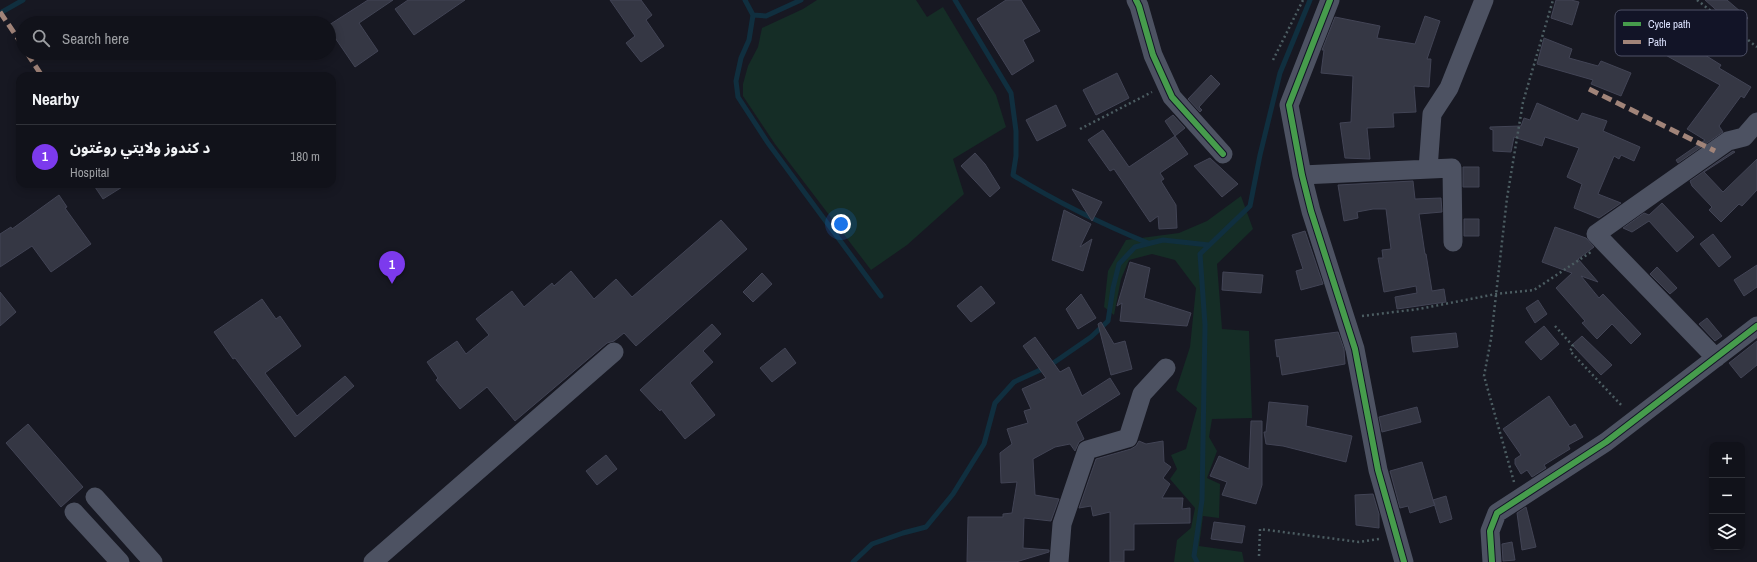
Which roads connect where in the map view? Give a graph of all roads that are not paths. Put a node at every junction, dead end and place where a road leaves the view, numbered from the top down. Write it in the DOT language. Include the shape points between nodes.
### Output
graph roads {
  1 [pos="1136,0"];
  2 [pos="1330,0"];
  3 [pos="1484,0"];
  4 [pos="1757,122"];
  5 [pos="1223,154"];
  6 [pos="1428,169"];
  7 [pos="1302,175"];
  8 [pos="1453,242"];
  9 [pos="1757,326"];
  10 [pos="614,352"];
  11 [pos="1716,358"];
  12 [pos="1166,368"];
  13 [pos="95,497"];
  14 [pos="74,512"];
  15 [pos="120,562"];
  16 [pos="153,562"];
  17 [pos="373,562"];
  18 [pos="1059,562"];
  19 [pos="1404,562"];
  20 [pos="1492,562"];
  1 -- 5 [label="street" via="1153,55 1172,97"];
  2 -- 7 [label="street" via="1289,105"];
  3 -- 6 [label="street" via="1449,88 1432,114"];
  4 -- 11 [label="street" via="1744,137 1728,141 1596,234"];
  6 -- 7 [label="street"];
  6 -- 8 [label="street" via="1452,168"];
  7 -- 19 [label="street" via="1324,256 1354,349 1378,470"];
  9 -- 11 [label="street"];
  10 -- 17 [label="street"];
  11 -- 20 [label="street" via="1606,442 1497,513 1490,531"];
  12 -- 18 [label="street" via="1142,394 1128,438 1087,450 1062,524"];
  13 -- 16 [label="street"];
  14 -- 15 [label="street"];
}
